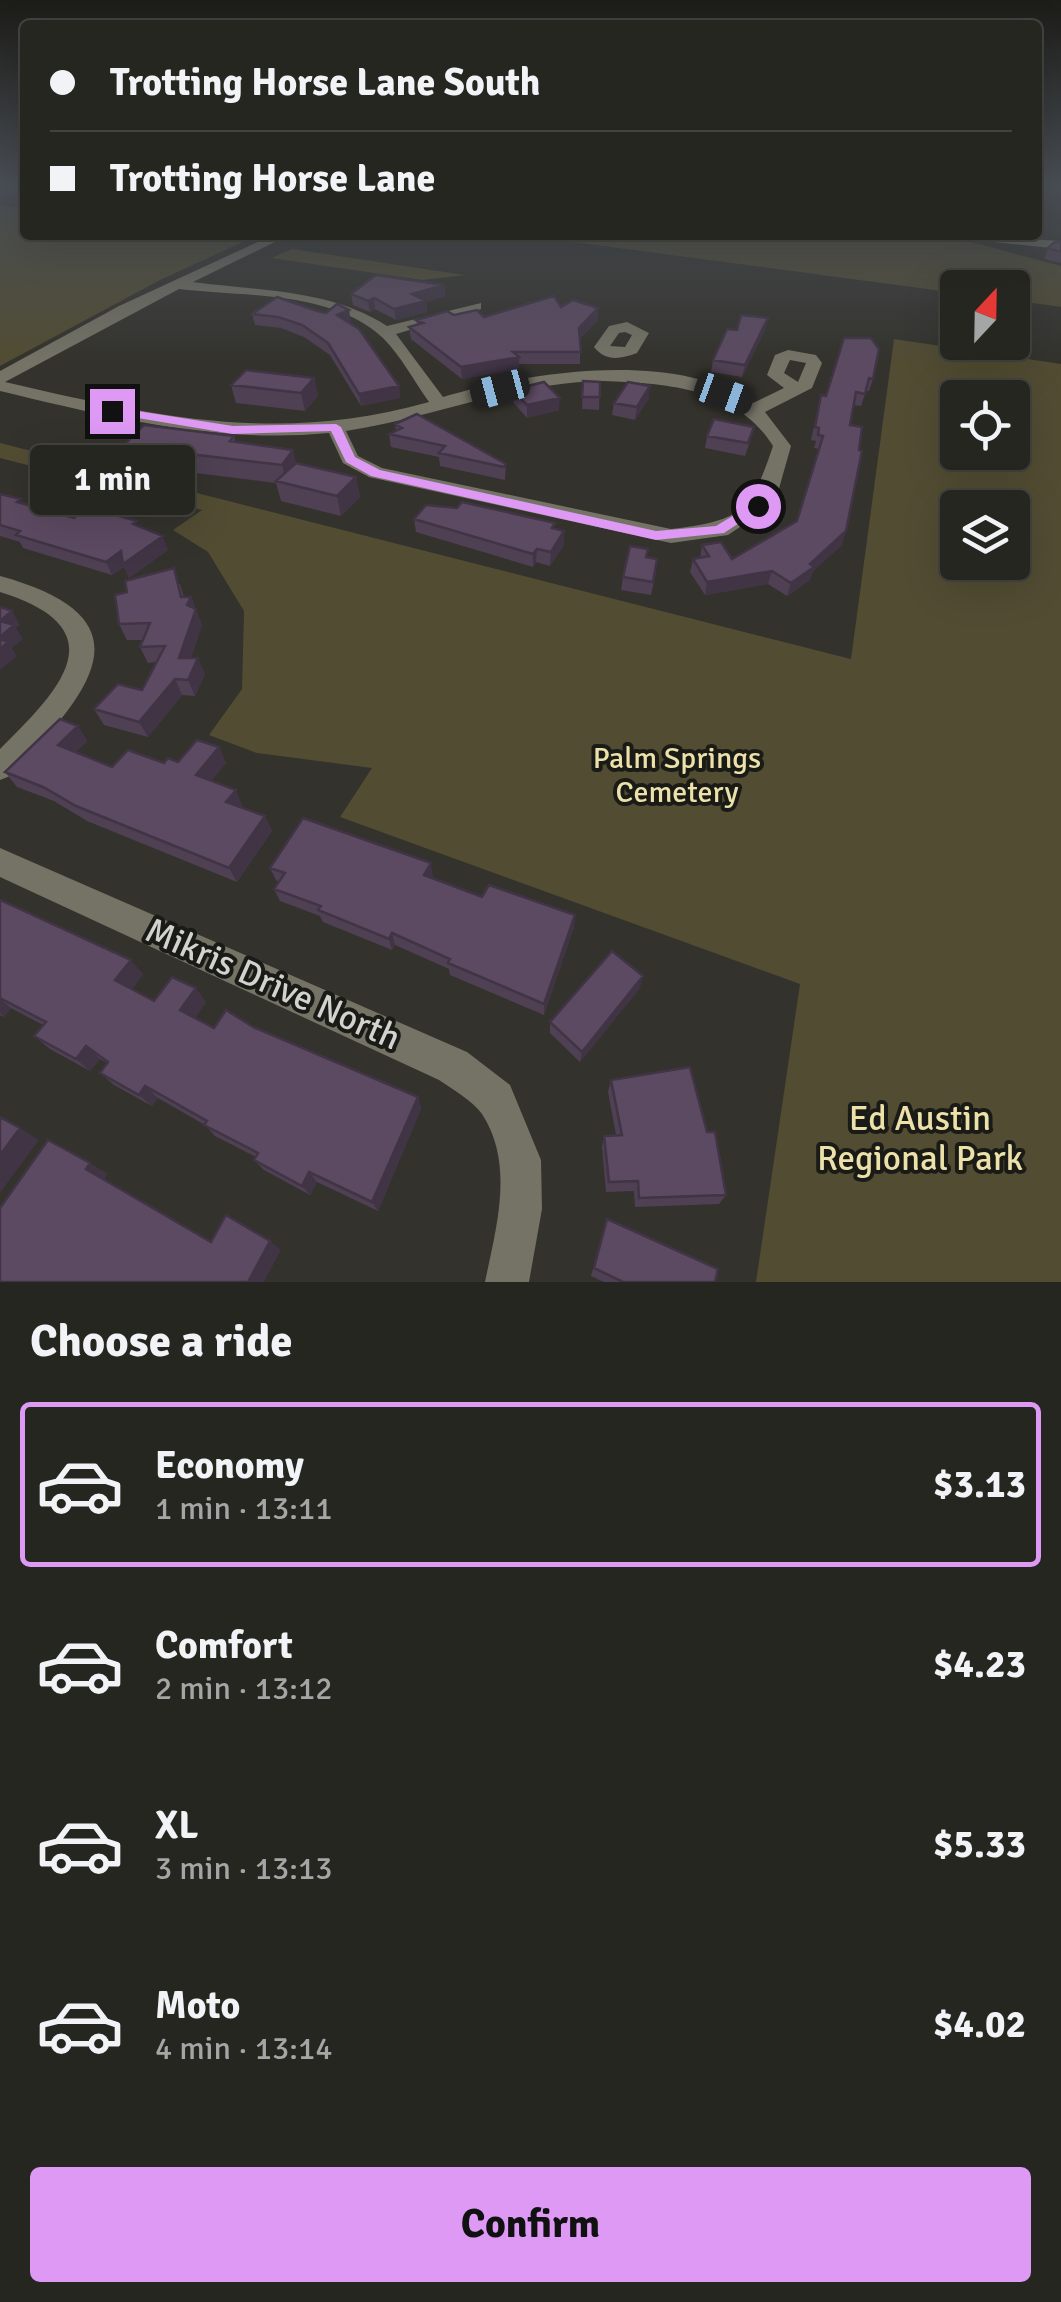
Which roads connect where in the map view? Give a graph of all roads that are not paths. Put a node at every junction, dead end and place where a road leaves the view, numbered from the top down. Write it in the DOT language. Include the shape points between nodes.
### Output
graph roads {
  1 [pos="261,245"];
  2 [pos="176,284"];
  3 [pos="476,306"];
  4 [pos="385,332"];
  5 [pos="613,354"];
  6 [pos="0,356"];
  7 [pos="24,364"];
  8 [pos="606,376"];
  9 [pos="0,378"];
  10 [pos="0,386"];
  11 [pos="796,388"];
  12 [pos="440,405"];
  13 [pos="756,409"];
  14 [pos="336,427"];
  15 [pos="0,584"];
  16 [pos="0,768"];
  17 [pos="0,862"];
  18 [pos="506,1282"];
  1 -- 2 [label="street"];
  2 -- 4 [label="street" via="330,306"];
  2 -- 7 [label="street"];
  3 -- 4 [label="street"];
  4 -- 12 [label="street"];
  5 -- 8 [label="street"];
  6 -- 7 [label="street"];
  7 -- 9 [label="street"];
  8 -- 12 [label="street" via="530,380"];
  8 -- 13 [label="street" via="702,388"];
  10 -- 14 [label="street" via="199,426"];
  11 -- 13 [label="street"];
  12 -- 14 [label="street"];
  13 -- 14 [label="street" via="782,446 758,506 720,530 656,535 376,473 350,459"];
  15 -- 16 [label="street" via="46,600 76,624 83,642 72,685"];
  17 -- 18 [label="street, Mikris Drive North" via="453,1066 496,1099 520,1160 521,1209"];
}
